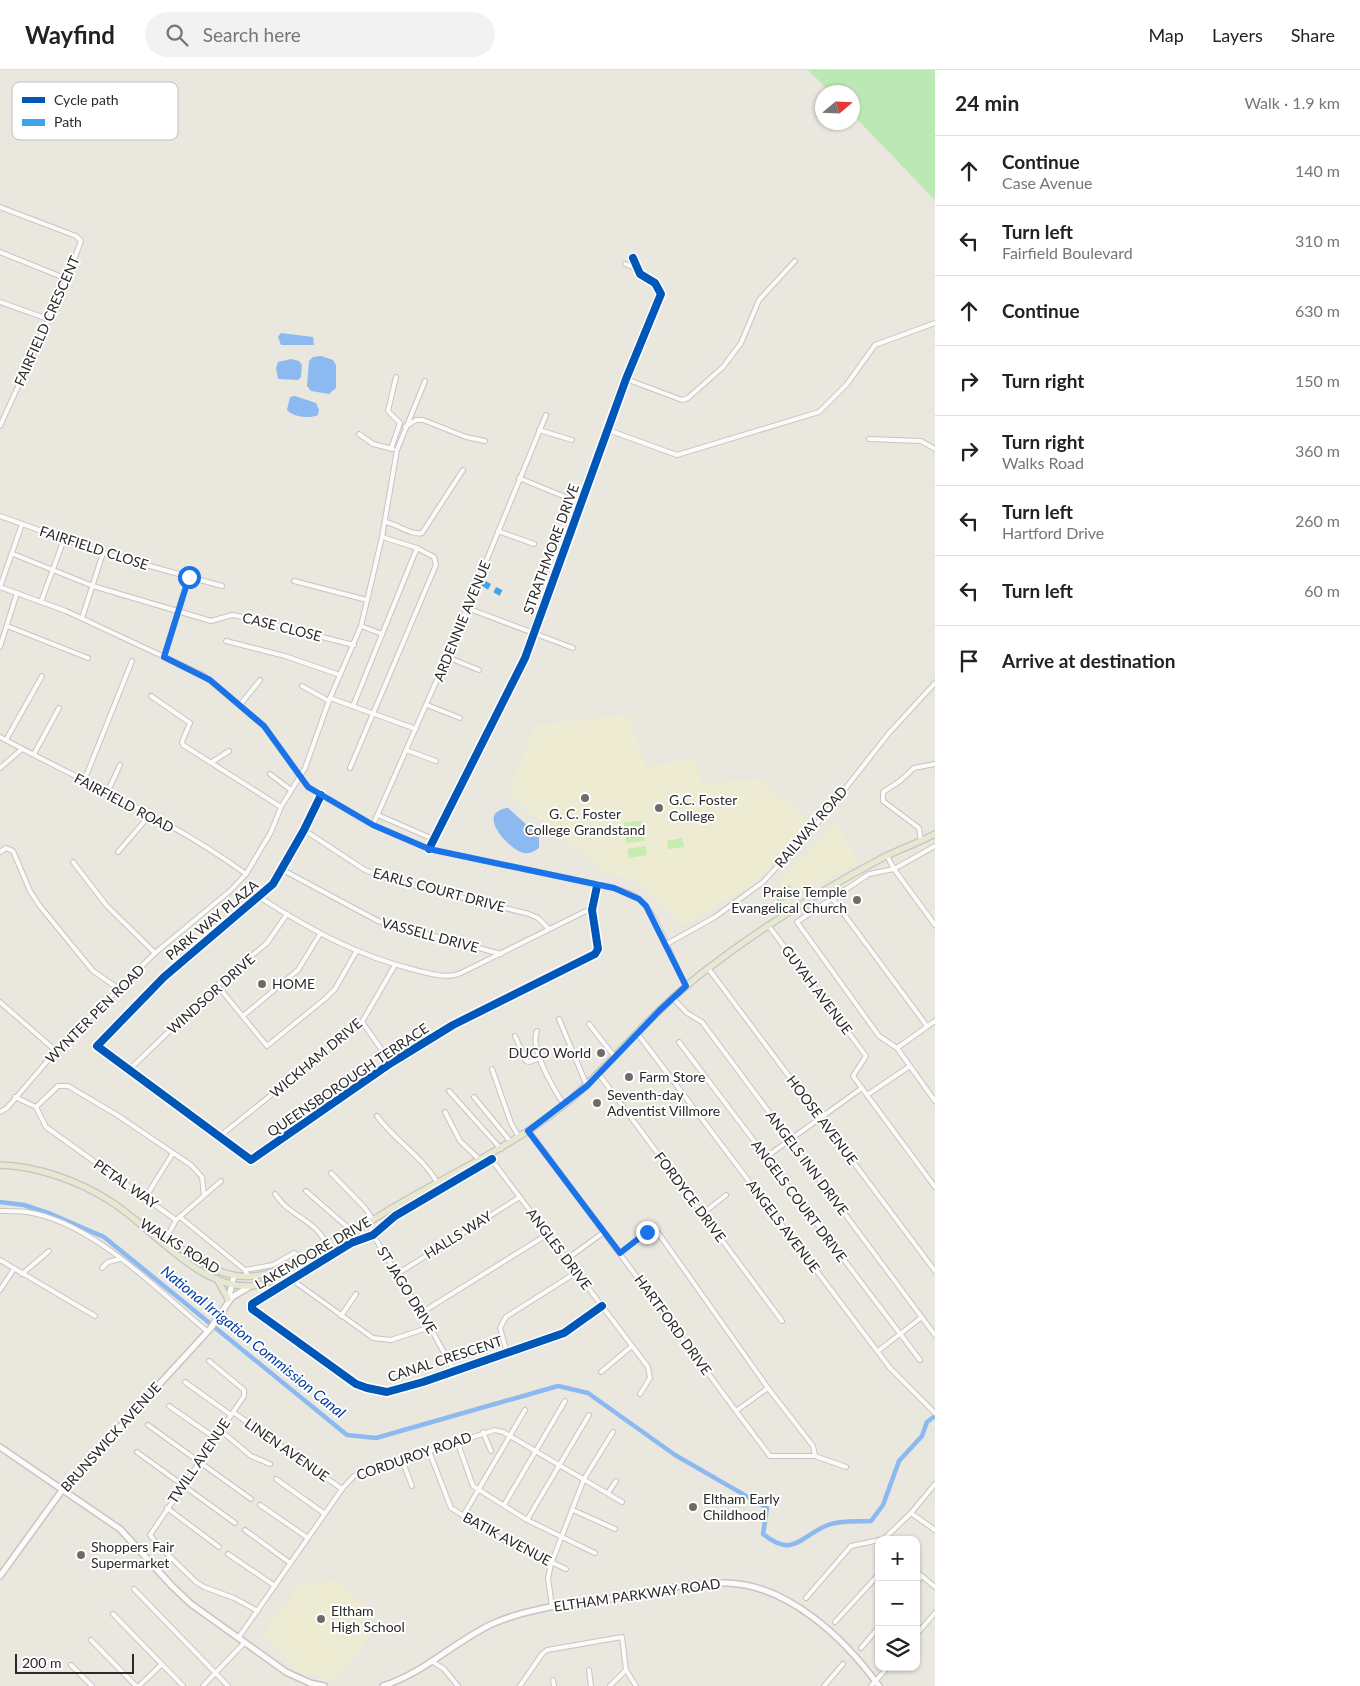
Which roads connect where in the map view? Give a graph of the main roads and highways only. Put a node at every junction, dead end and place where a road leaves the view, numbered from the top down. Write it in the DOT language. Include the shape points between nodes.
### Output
graph roads {
  1 [pos="935,834"];
  2 [pos="808,900"];
  3 [pos="813,910"];
  4 [pos="0,1165"];
  5 [pos="129,1215"];
  6 [pos="370,1221"];
  7 [pos="217,1279"];
  8 [pos="228,1301"];
  1 -- 2 [label="main road, WALKS ROAD" via="887,856"];
  2 -- 3 [label="main road"];
  2 -- 6 [label="main road, WALKS ROAD" via="768,925 672,997 587,1086 564,1105 490,1157"];
  4 -- 5 [label="main road" via="28,1168 82,1185"];
  5 -- 6 [label="main road, WALKS ROAD" via="211,1267 234,1276 283,1270"];
  5 -- 7 [label="main road, WALKS ROAD" via="198,1269"];
  6 -- 7 [label="main road, WALKS ROAD" via="283,1278 252,1286"];
  7 -- 8 [label="main road"];
}
